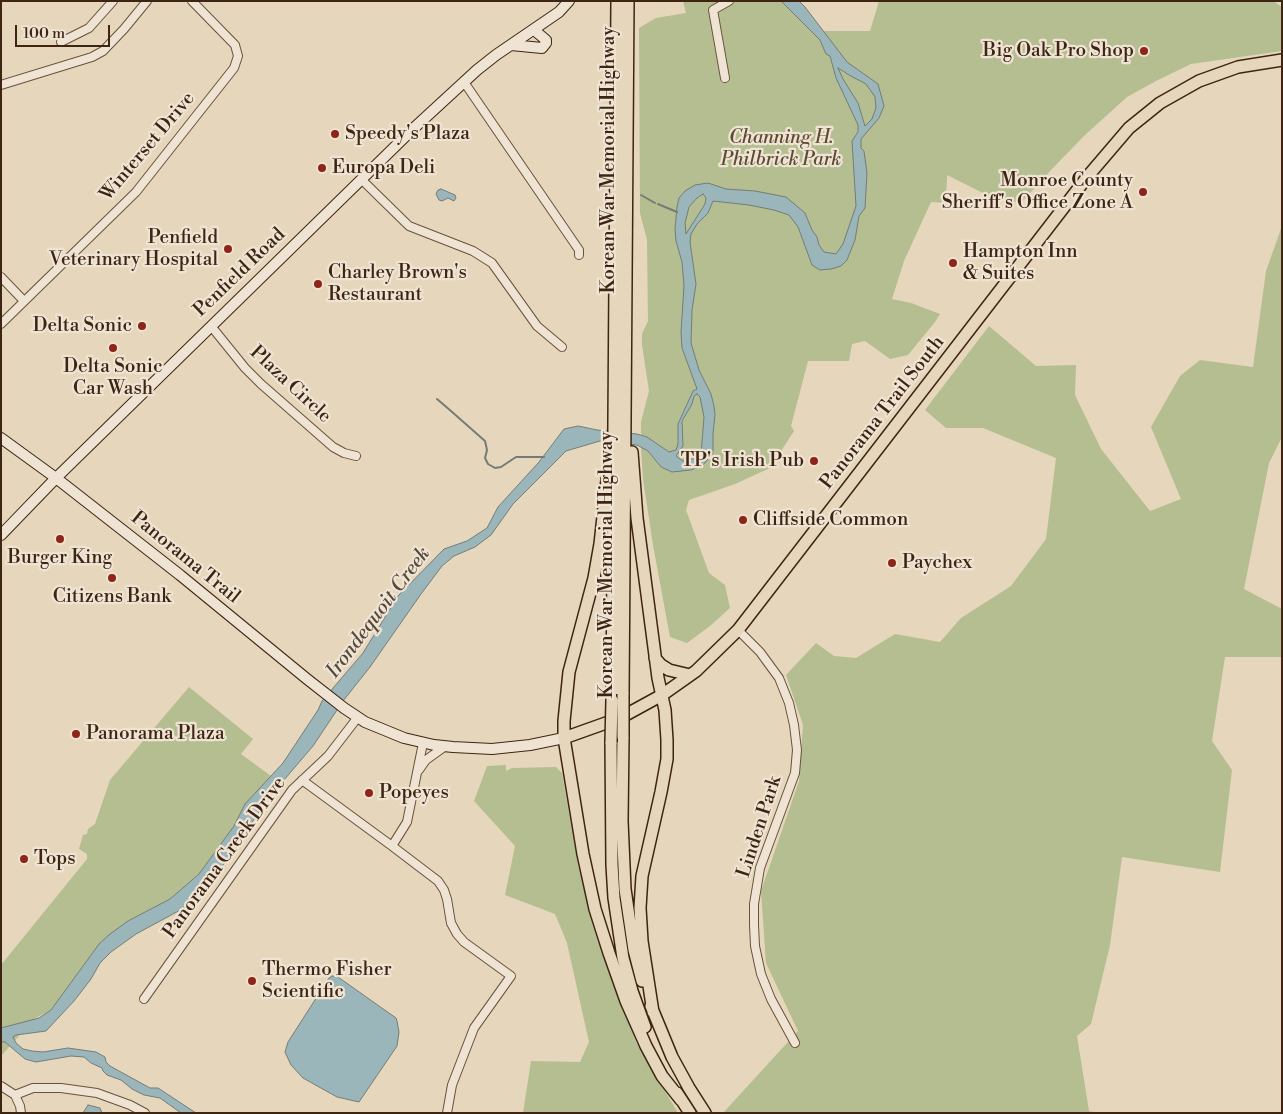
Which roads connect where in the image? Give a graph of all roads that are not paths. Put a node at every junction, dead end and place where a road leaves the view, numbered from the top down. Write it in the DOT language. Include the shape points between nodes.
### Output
graph roads {
  1 [pos="113,1"];
  2 [pos="148,1"];
  3 [pos="192,1"];
  4 [pos="569,1"];
  5 [pos="617,1"];
  6 [pos="628,1"];
  7 [pos="729,1"];
  8 [pos="534,30"];
  9 [pos="61,42"];
  10 [pos="511,45"];
  11 [pos="1282,60"];
  12 [pos="725,78"];
  13 [pos="464,82"];
  14 [pos="1,85"];
  15 [pos="361,179"];
  16 [pos="579,255"];
  17 [pos="1,277"];
  18 [pos="24,301"];
  19 [pos="1,324"];
  20 [pos="211,326"];
  21 [pos="562,347"];
  22 [pos="623,418"];
  23 [pos="1,438"];
  24 [pos="356,456"];
  25 [pos="620,460"];
  26 [pos="56,478"];
  27 [pos="1,535"];
  28 [pos="738,630"];
  29 [pos="655,658"];
  30 [pos="690,675"];
  31 [pos="662,695"];
  32 [pos="344,708"];
  33 [pos="358,717"];
  34 [pos="564,738"];
  35 [pos="423,743"];
  36 [pos="444,747"];
  37 [pos="417,774"];
  38 [pos="302,780"];
  39 [pos="392,846"];
  40 [pos="144,999"];
  41 [pos="653,1012"];
  42 [pos="795,1043"];
  43 [pos="1,1086"];
  44 [pos="15,1095"];
  45 [pos="681,1100"];
  46 [pos="21,1113"];
  47 [pos="145,1113"];
  48 [pos="447,1113"];
  49 [pos="690,1113"];
  50 [pos="705,1113"];
  1 -- 9 [label="street" via="89,28"];
  2 -- 14 [label="street" via="103,51"];
  3 -- 18 [label="street, Winterset Drive" via="235,45 238,56 234,68 136,192"];
  4 -- 8 [label="street, Penfield Road"];
  5 -- 22 [label="main road, Korean War Memorial Highway"];
  6 -- 22 [label="main road, Korean War Memorial Highway"];
  7 -- 12 [label="street" via="713,10"];
  8 -- 10 [label="street, Penfield Road"];
  8 -- 10 [label="street" via="546,40 542,48"];
  10 -- 13 [label="street, Penfield Road"];
  11 -- 28 [label="main road, Panorama Trail South" via="1238,67 1199,81 1154,107 1134,123"];
  13 -- 15 [label="street, Penfield Road"];
  13 -- 16 [label="street" via="579,250"];
  15 -- 20 [label="street, Penfield Road"];
  15 -- 21 [label="street" via="409,226 473,251 492,263 537,326"];
  17 -- 18 [label="street"];
  18 -- 19 [label="street, Winterset Drive"];
  20 -- 24 [label="street, Plaza Circle" via="261,384 333,447"];
  20 -- 26 [label="street, Penfield Road"];
  22 -- 25 [label="main road"];
  22 -- 25 [label="main road, Korean War Memorial Highway" via="613,431"];
  23 -- 26 [label="street, Panorama Trail"];
  25 -- 29 [label="main road" via="637,518"];
  25 -- 34 [label="main road" via="569,672"];
  25 -- 41 [label="main road, Korean War Memorial Highway, bridge" via="624,889 634,950"];
  25 -- 45 [label="main road, Korean War Memorial Highway, bridge" via="611,742 612,865 618,930 644,1026"];
  26 -- 27 [label="street, Penfield Road"];
  26 -- 32 [label="street, Panorama Trail"];
  28 -- 30 [label="main road, Panorama Trail South"];
  28 -- 42 [label="street, Linden Park" via="760,652 778,678 794,724 797,750 794,773 760,868 754,925 761,974"];
  29 -- 30 [label="main road" via="669,670"];
  29 -- 31 [label="main road"];
  30 -- 31 [label="main road, Panorama Trail South"];
  31 -- 34 [label="main road, Panorama Trail South" via="620,718"];
  31 -- 41 [label="main road" via="667,759 642,876 640,908"];
  32 -- 33 [label="street, Panorama Trail South"];
  33 -- 35 [label="street, Panorama Trail South" via="387,732"];
  33 -- 38 [label="street, Panorama Creek Drive" via="328,756"];
  34 -- 36 [label="street, Panorama Trail South" via="492,749"];
  34 -- 45 [label="main road" via="583,854 609,953 646,1046 662,1076"];
  35 -- 36 [label="street, Panorama Trail South"];
  35 -- 37 [label="street"];
  36 -- 37 [label="street" via="426,760"];
  37 -- 39 [label="street" via="407,822"];
  38 -- 39 [label="street"];
  38 -- 40 [label="street, Panorama Creek Drive"];
  39 -- 48 [label="street" via="438,881 444,890 451,924 464,942 511,976 474,1028 452,1085"];
  41 -- 50 [label="main road, Korean War Memorial Highway" via="672,1057"];
  43 -- 44 [label="street"];
  44 -- 46 [label="street"];
  44 -- 47 [label="street" via="33,1088 61,1088 97,1093"];
  45 -- 49 [label="main road, Korean War Memorial Highway"];
}
